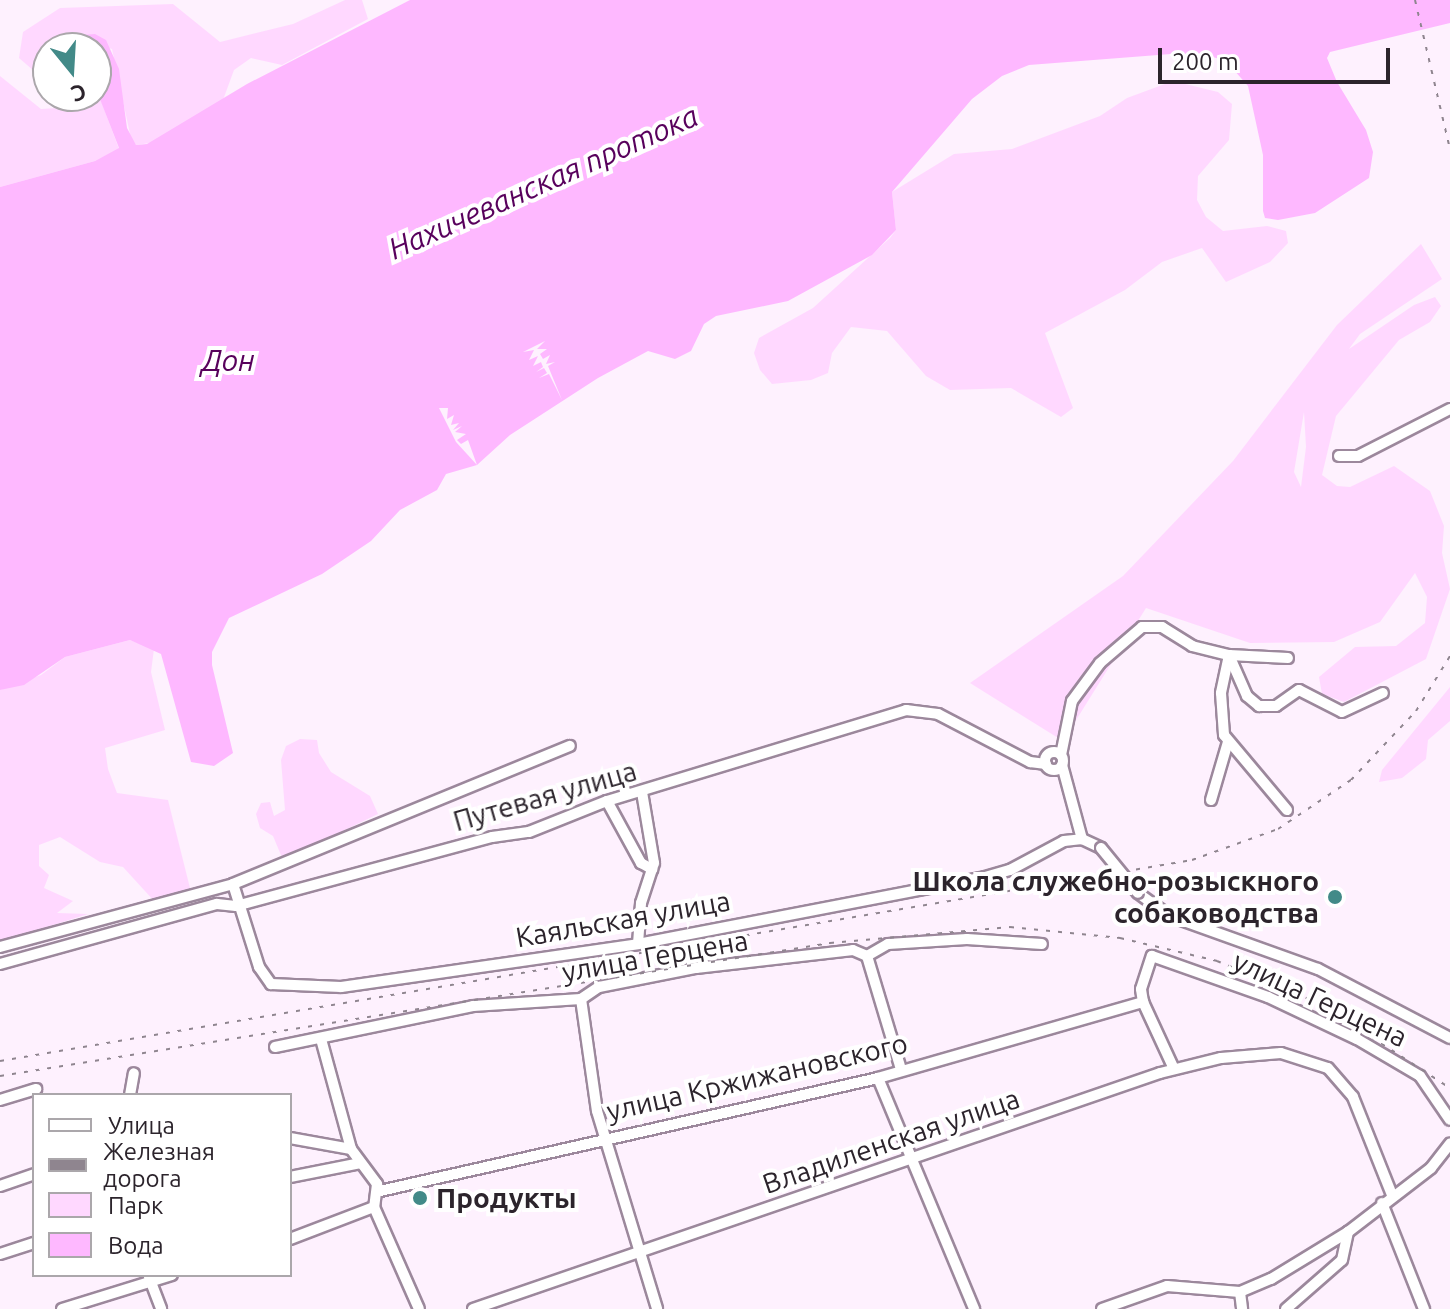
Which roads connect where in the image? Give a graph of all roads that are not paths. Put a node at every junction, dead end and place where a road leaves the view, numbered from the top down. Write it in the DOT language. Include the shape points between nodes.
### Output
graph roads {
  1 [pos="1450,409"];
  2 [pos="1339,456"];
  3 [pos="1229,655"];
  4 [pos="1288,658"];
  5 [pos="1383,693"];
  6 [pos="1228,742"];
  7 [pos="570,746"];
  8 [pos="1055,764"];
  9 [pos="642,792"];
  10 [pos="1211,800"];
  11 [pos="607,801"];
  12 [pos="1287,810"];
  13 [pos="1082,839"];
  14 [pos="652,869"];
  15 [pos="233,884"];
  16 [pos="236,906"];
  17 [pos="638,944"];
  18 [pos="1042,944"];
  19 [pos="0,947"];
  20 [pos="867,956"];
  21 [pos="0,964"];
  22 [pos="581,999"];
  23 [pos="1143,1002"];
  24 [pos="1450,1038"];
  25 [pos="321,1039"];
  26 [pos="275,1047"];
  27 [pos="901,1069"];
  28 [pos="1174,1069"];
  29 [pos="134,1073"];
  30 [pos="878,1078"];
  31 [pos="36,1089"];
  32 [pos="130,1093"];
  33 [pos="0,1100"];
  34 [pos="1450,1120"];
  35 [pos="605,1137"];
  36 [pos="292,1138"];
  37 [pos="1450,1144"];
  38 [pos="351,1149"];
  39 [pos="912,1160"];
  40 [pos="361,1163"];
  41 [pos="32,1175"];
  42 [pos="292,1177"];
  43 [pos="0,1186"];
  44 [pos="380,1191"];
  45 [pos="1392,1195"];
  46 [pos="1382,1203"];
  47 [pos="374,1207"];
  48 [pos="1348,1232"];
  49 [pos="292,1238"];
  50 [pos="32,1244"];
  51 [pos="637,1252"];
  52 [pos="0,1254"];
  53 [pos="149,1278"];
  54 [pos="1240,1292"];
  55 [pos="62,1309"];
  56 [pos="161,1309"];
  57 [pos="419,1309"];
  58 [pos="473,1309"];
  59 [pos="657,1309"];
  60 [pos="974,1309"];
  61 [pos="1102,1309"];
  62 [pos="1242,1309"];
  63 [pos="1286,1309"];
  64 [pos="1424,1309"];
  1 -- 2 [label="street" via="1358,456"];
  3 -- 4 [label="street"];
  3 -- 5 [label="street" via="1247,696 1259,706 1276,706 1306,690 1342,712"];
  3 -- 6 [label="street" via="1221,707"];
  3 -- 8 [label="street" via="1192,646 1162,627 1142,627 1100,663 1072,701"];
  6 -- 10 [label="street"];
  6 -- 12 [label="street"];
  7 -- 15 [label="street, Путевая улица"];
  8 -- 9 [label="street, Путевая улица" via="1030,762 938,714 906,710"];
  8 -- 13 [label="street"];
  9 -- 11 [label="street, Путевая улица"];
  9 -- 14 [label="street"];
  11 -- 14 [label="street" via="641,863"];
  11 -- 16 [label="street, Путевая улица" via="529,832 492,837"];
  13 -- 17 [label="street, Каяльская улица" via="1064,841 1030,862 985,877"];
  13 -- 24 [label="street, улица Герцена, bridge" via="1101,848 1138,893 1170,916 1318,969"];
  14 -- 17 [label="street" via="641,903"];
  15 -- 16 [label="street, Каяльская улица"];
  15 -- 19 [label="street, Путевая улица"];
  16 -- 17 [label="street, Каяльская улица" via="259,967 271,984 291,989 418,979"];
  16 -- 21 [label="street, Путевая улица" via="217,904"];
  18 -- 20 [label="street, улица Герцена" via="967,939 888,944"];
  20 -- 22 [label="street, улица Герцена" via="853,950 696,968 599,987"];
  20 -- 27 [label="street"];
  22 -- 25 [label="street, улица Герцена" via="473,1006"];
  22 -- 35 [label="street"];
  23 -- 27 [label="street, улица Кржижановского"];
  23 -- 28 [label="street"];
  23 -- 34 [label="street, улица Герцена" via="1147,959 1182,963 1357,1039 1420,1076"];
  25 -- 26 [label="street, улица Герцена"];
  25 -- 38 [label="street"];
  27 -- 30 [label="street, улица Кржижановского"];
  28 -- 39 [label="street, Владиленская улица"];
  28 -- 45 [label="street, Владиленская улица" via="1281,1053 1328,1068 1353,1097"];
  29 -- 32 [label="street"];
  30 -- 35 [label="street, улица Кржижановского"];
  30 -- 39 [label="street"];
  31 -- 33 [label="street"];
  35 -- 44 [label="street, улица Кржижановского"];
  35 -- 51 [label="street"];
  36 -- 38 [label="street"];
  37 -- 45 [label="street" via="1431,1168"];
  38 -- 40 [label="street"];
  39 -- 51 [label="street, Владиленская улица"];
  39 -- 60 [label="street"];
  40 -- 42 [label="street"];
  40 -- 44 [label="street"];
  41 -- 43 [label="street"];
  44 -- 47 [label="street"];
  45 -- 46 [label="street"];
  46 -- 48 [label="street"];
  46 -- 64 [label="street"];
  47 -- 49 [label="street"];
  47 -- 57 [label="street"];
  48 -- 54 [label="street" via="1303,1263"];
  48 -- 63 [label="street" via="1342,1260"];
  50 -- 52 [label="street"];
  51 -- 58 [label="street, Владиленская улица"];
  51 -- 59 [label="street"];
  53 -- 55 [label="street"];
  53 -- 56 [label="street"];
  54 -- 61 [label="street" via="1167,1286"];
  54 -- 62 [label="street"];
}
